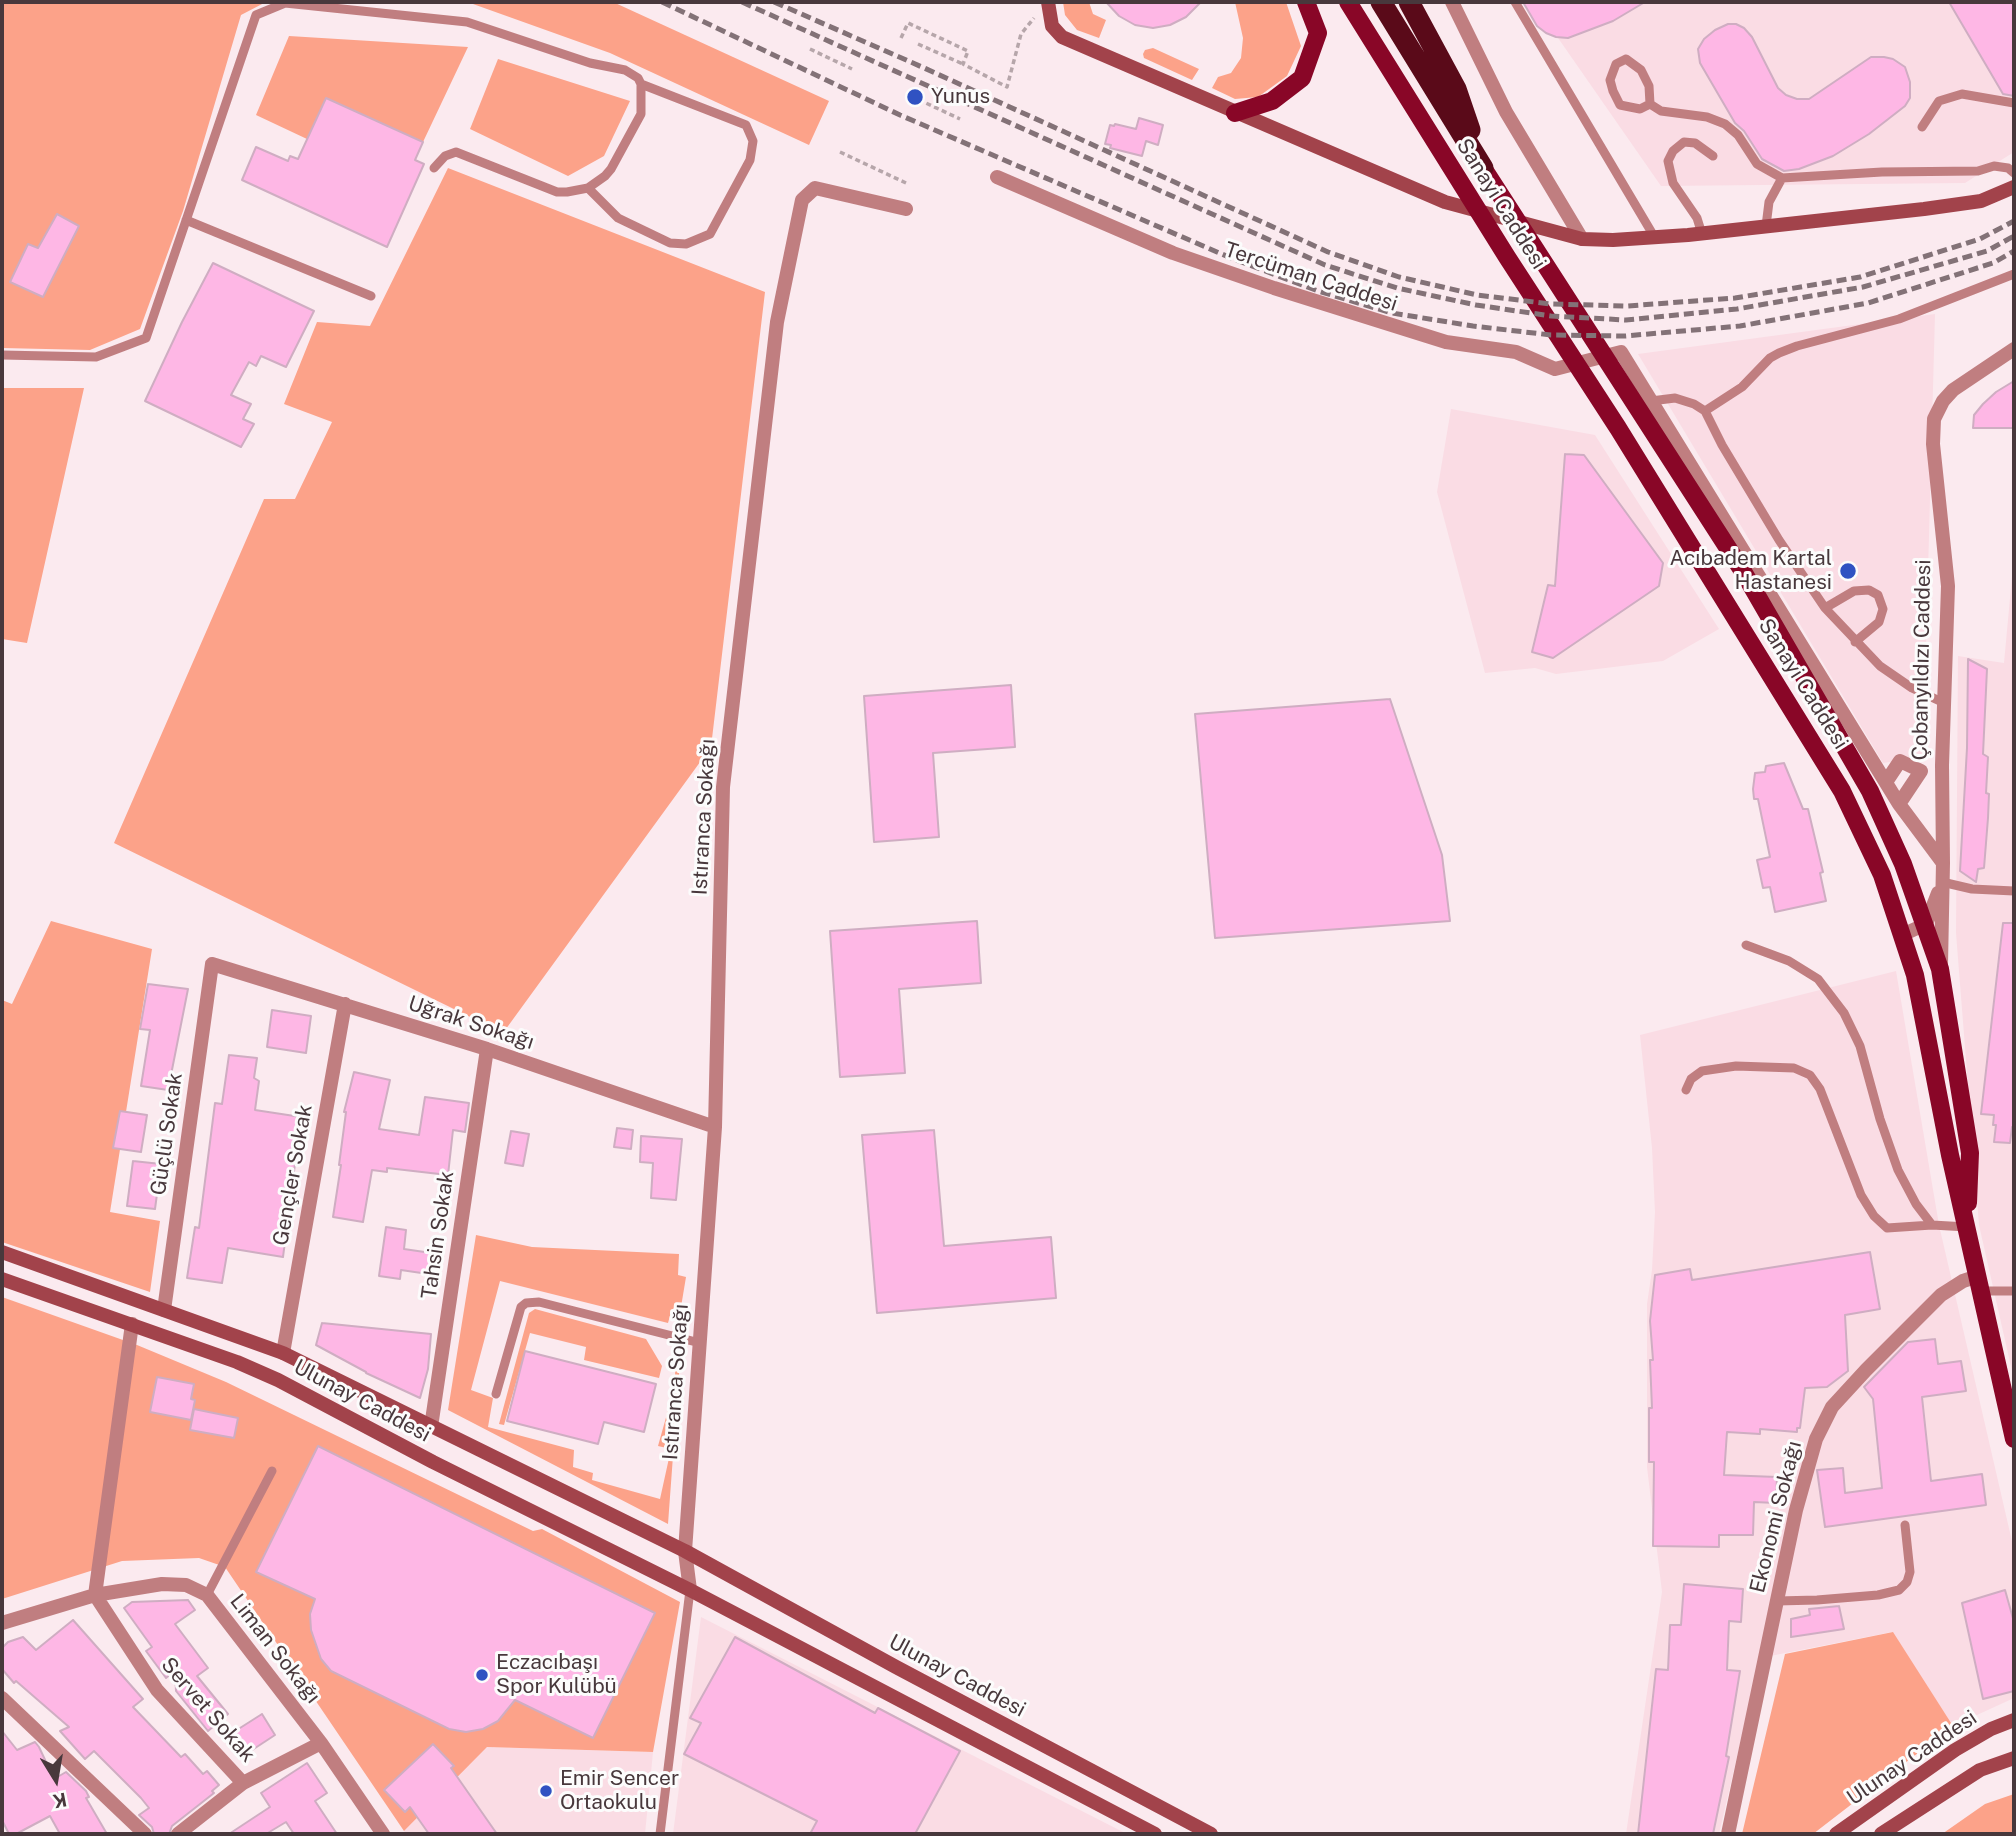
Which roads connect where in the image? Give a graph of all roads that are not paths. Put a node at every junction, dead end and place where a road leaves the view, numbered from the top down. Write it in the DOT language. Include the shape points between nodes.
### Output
graph roads {
  1 [pos="1306,2"];
  2 [pos="1348,2"];
  3 [pos="1381,2"];
  4 [pos="1409,2"];
  5 [pos="1452,2"];
  6 [pos="1515,2"];
  7 [pos="1043,7"];
  8 [pos="641,84"];
  9 [pos="2014,103"];
  10 [pos="1650,104"];
  11 [pos="1235,113"];
  12 [pos="1922,127"];
  13 [pos="1713,156"];
  14 [pos="434,168"];
  15 [pos="1483,168"];
  16 [pos="2014,173"];
  17 [pos="997,177"];
  18 [pos="1782,178"];
  19 [pos="2014,187"];
  20 [pos="588,188"];
  21 [pos="906,209"];
  22 [pos="186,220"];
  23 [pos="1766,226"];
  24 [pos="1702,234"];
  25 [pos="1655,237"];
  26 [pos="1582,239"];
  27 [pos="2014,274"];
  28 [pos="371,296"];
  29 [pos="2014,349"];
  30 [pos="2,355"];
  31 [pos="1644,405"];
  32 [pos="1705,411"];
  33 [pos="1825,608"];
  34 [pos="1855,642"];
  35 [pos="1944,703"];
  36 [pos="1886,782"];
  37 [pos="1899,804"];
  38 [pos="1943,863"];
  39 [pos="1942,882"];
  40 [pos="2014,891"];
  41 [pos="1926,925"];
  42 [pos="1902,935"];
  43 [pos="1746,945"];
  44 [pos="212,964"];
  45 [pos="1940,969"];
  46 [pos="345,1004"];
  47 [pos="487,1049"];
  48 [pos="1686,1090"];
  49 [pos="715,1127"];
  50 [pos="1932,1225"];
  51 [pos="1967,1227"];
  52 [pos="2,1252"];
  53 [pos="2,1279"];
  54 [pos="1980,1284"];
  55 [pos="2014,1291"];
  56 [pos="164,1310"];
  57 [pos="132,1324"];
  58 [pos="700,1343"];
  59 [pos="283,1353"];
  60 [pos="496,1394"];
  61 [pos="431,1427"];
  62 [pos="2014,1439"];
  63 [pos="272,1471"];
  64 [pos="1905,1525"];
  65 [pos="685,1551"];
  66 [pos="690,1590"];
  67 [pos="95,1595"];
  68 [pos="207,1595"];
  69 [pos="1777,1601"];
  70 [pos="2,1623"];
  71 [pos="2,1698"];
  72 [pos="2014,1720"];
  73 [pos="321,1743"];
  74 [pos="2014,1758"];
  75 [pos="243,1783"];
  76 [pos="145,1834"];
  77 [pos="178,1834"];
  78 [pos="383,1834"];
  79 [pos="660,1834"];
  80 [pos="1155,1834"];
  81 [pos="1211,1834"];
  82 [pos="1728,1834"];
  83 [pos="1836,1834"];
  84 [pos="1881,1834"];
  1 -- 11 [label="main road" via="1318,33 1302,78 1272,101"];
  2 -- 42 [label="main road, Sanayi Caddesi" via="1842,791 1882,875"];
  3 -- 15 [label="highway"];
  4 -- 15 [label="highway" via="1456,89"];
  5 -- 26 [label="street" via="1506,112"];
  6 -- 25 [label="lane"];
  7 -- 11 [label="street" via="1062,37"];
  8 -- 20 [label="lane" via="641,114 611,169"];
  8 -- 20 [label="lane" via="746,125 753,141 750,160 710,234 686,244 670,243 618,218"];
  8 -- 22 [label="lane" via="625,71 467,22 285,2 256,15"];
  9 -- 12 [label="lane" via="1962,94 1939,101"];
  10 -- 10 [label="lane" via="1633,109 1616,101 1610,80 1618,61 1626,59 1643,73"];
  10 -- 18 [label="lane" via="1661,111 1725,124 1738,135 1756,164"];
  11 -- 26 [label="street" via="1445,202"];
  13 -- 24 [label="lane" via="1695,143 1685,142 1668,161 1673,183 1697,218"];
  14 -- 20 [label="lane" via="456,152 557,192"];
  15 -- 31 [label="main road, Sanayi Caddesi"];
  16 -- 18 [label="lane" via="1994,166 1963,172"];
  17 -- 31 [label="street, Tercüman Caddesi" via="1173,253 1447,342 1517,352 1555,369 1621,352"];
  18 -- 23 [label="lane" via="1771,195"];
  19 -- 23 [label="street" via="1962,204"];
  21 -- 49 [label="street, Istıranca Sokağı" via="815,188 803,200 777,322 723,787"];
  22 -- 28 [label="lane"];
  22 -- 30 [label="lane" via="146,338 96,357"];
  23 -- 24 [label="street"];
  24 -- 25 [label="street"];
  25 -- 26 [label="street"];
  27 -- 32 [label="lane" via="1899,319 1779,353 1742,387"];
  29 -- 35 [label="street, Çobanyıldızı Caddesi" via="1953,390 1934,419 1948,586"];
  31 -- 32 [label="lane" via="1675,398"];
  31 -- 36 [label="street"];
  31 -- 41 [label="main road, Sanayi Caddesi" via="1870,791"];
  32 -- 33 [label="lane" via="1779,540"];
  33 -- 34 [label="lane"];
  33 -- 34 [label="lane" via="1854,591 1878,595 1883,609 1879,622"];
  34 -- 35 [label="lane" via="1895,678"];
  35 -- 38 [label="street, Çobanyıldızı Caddesi"];
  36 -- 37 [label="street"];
  36 -- 37 [label="street" via="1900,761 1921,771"];
  37 -- 38 [label="street"];
  38 -- 39 [label="street, Çobanyıldızı Caddesi"];
  39 -- 40 [label="lane"];
  39 -- 41 [label="street"];
  39 -- 45 [label="street, Çobanyıldızı Caddesi"];
  41 -- 42 [label="street"];
  41 -- 45 [label="main road, Sanayi Caddesi"];
  42 -- 51 [label="main road, Sanayi Caddesi" via="1915,975"];
  43 -- 50 [label="lane" via="1789,961 1818,979 1844,1013 1860,1046 1898,1170"];
  44 -- 46 [label="street, Uğrak Sokağı"];
  44 -- 56 [label="street, Güçlü Sokak"];
  45 -- 51 [label="main road, Sanayi Caddesi" via="1970,1153"];
  46 -- 47 [label="street, Uğrak Sokağı"];
  46 -- 59 [label="street, Gençler Sokak"];
  47 -- 49 [label="street, Uğrak Sokağı"];
  47 -- 61 [label="street, Tahsin Sokak"];
  48 -- 50 [label="lane" via="1702,1071 1737,1066 1794,1068 1810,1075 1874,1216 1886,1228"];
  49 -- 58 [label="street, Istıranca Sokağı"];
  50 -- 51 [label="lane"];
  51 -- 54 [label="main road, Sanayi Caddesi"];
  52 -- 56 [label="street, Ulunay Caddesi"];
  53 -- 57 [label="street, Ulunay Caddesi"];
  54 -- 55 [label="lane"];
  54 -- 62 [label="main road, Sanayi Caddesi"];
  54 -- 69 [label="street, Ekonomi Sokağı" via="1963,1281 1941,1295 1832,1407 1816,1439"];
  56 -- 59 [label="street, Ulunay Caddesi"];
  57 -- 66 [label="street, Ulunay Caddesi" via="278,1380"];
  57 -- 67 [label="street"];
  58 -- 60 [label="lane" via="533,1301 521,1307"];
  58 -- 65 [label="street, Istıranca Sokağı"];
  59 -- 61 [label="street, Ulunay Caddesi"];
  61 -- 65 [label="street, Ulunay Caddesi"];
  63 -- 68 [label="lane"];
  64 -- 69 [label="lane" via="1910,1572 1899,1590"];
  65 -- 66 [label="street"];
  65 -- 81 [label="street, Ulunay Caddesi"];
  66 -- 79 [label="lane"];
  66 -- 80 [label="street, Ulunay Caddesi"];
  67 -- 68 [label="street, Liman Sokağı" via="162,1584 186,1585"];
  67 -- 70 [label="street, Liman Sokağı"];
  67 -- 75 [label="street, Servet Sokak" via="157,1690"];
  68 -- 73 [label="street, Liman Sokağı"];
  69 -- 82 [label="street, Ekonomi Sokağı"];
  71 -- 76 [label="street"];
  72 -- 83 [label="street, Ulunay Caddesi" via="1955,1750"];
  73 -- 75 [label="street"];
  73 -- 78 [label="street, Liman Sokağı"];
  74 -- 84 [label="street" via="1980,1770"];
  75 -- 77 [label="street"];
}
